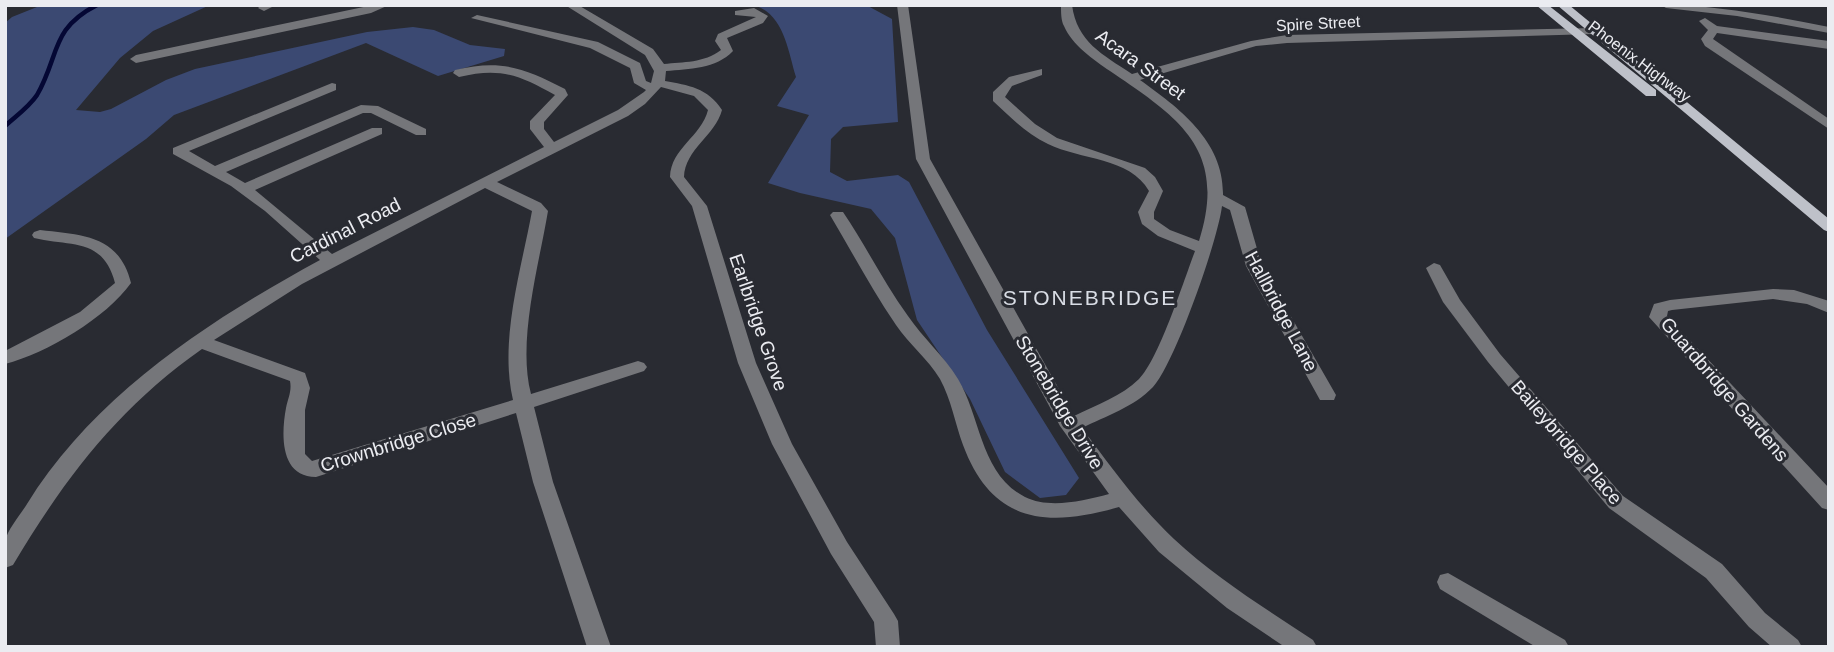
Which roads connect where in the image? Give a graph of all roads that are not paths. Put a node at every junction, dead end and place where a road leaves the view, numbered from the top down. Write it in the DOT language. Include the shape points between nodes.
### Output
graph roads {
  1 [pos="384,5"];
  2 [pos="570,5"];
  3 [pos="902,5"];
  4 [pos="1066,5"];
  5 [pos="1541,5"];
  6 [pos="1562,5"];
  7 [pos="1666,5"];
  8 [pos="1693,6"];
  9 [pos="739,13"];
  10 [pos="477,18"];
  11 [pos="1714,29"];
  12 [pos="1829,30"];
  13 [pos="1594,31"];
  14 [pos="1572,32"];
  15 [pos="1829,45"];
  16 [pos="136,59"];
  17 [pos="1038,72"];
  18 [pos="459,73"];
  19 [pos="1132,78"];
  20 [pos="658,80"];
  21 [pos="332,87"];
  22 [pos="1829,125"];
  23 [pos="377,131"];
  24 [pos="421,132"];
  25 [pos="1721,139"];
  26 [pos="552,149"];
  27 [pos="215,171"];
  28 [pos="485,182"];
  29 [pos="243,189"];
  30 [pos="1215,197"];
  31 [pos="838,215"];
  32 [pos="1829,227"];
  33 [pos="40,235"];
  34 [pos="1205,249"];
  35 [pos="330,260"];
  36 [pos="1434,268"];
  37 [pos="1829,308"];
  38 [pos="198,341"];
  39 [pos="5,358"];
  40 [pos="638,367"];
  41 [pos="1327,395"];
  42 [pos="523,403"];
  43 [pos="1070,426"];
  44 [pos="1123,498"];
  45 [pos="1829,502"];
  46 [pos="5,559"];
  47 [pos="1448,582"];
  48 [pos="599,647"];
  49 [pos="888,647"];
  50 [pos="1305,647"];
  51 [pos="1557,647"];
  52 [pos="1790,647"];
  1 -- 16 [label="street"];
  2 -- 20 [label="street" via="649,52"];
  3 -- 43 [label="street, Stonebridge Drive" via="923,159"];
  4 -- 19 [label="street, Acara Street" via="1064,19 1070,32 1085,48"];
  5 -- 14 [label="main road, Phoenix Highway"];
  6 -- 13 [label="main road, Phoenix Highway"];
  7 -- 8 [label="street"];
  8 -- 11 [label="street"];
  8 -- 12 [label="street"];
  9 -- 20 [label="street" via="762,16 722,36 727,51 718,58"];
  10 -- 20 [label="street" via="605,49 636,66 640,83"];
  11 -- 15 [label="street"];
  11 -- 22 [label="street" via="1709,44"];
  13 -- 14 [label="street, Spire Street"];
  13 -- 25 [label="main road, Phoenix Highway"];
  14 -- 19 [label="street, Spire Street" via="1287,39 1255,43"];
  14 -- 25 [label="main road, Phoenix Highway" via="1677,112"];
  17 -- 34 [label="street" via="1003,85 998,98 1051,141 1146,175 1156,191 1146,212 1147,221"];
  18 -- 26 [label="street" via="481,66 504,66 560,92 537,121 537,129"];
  19 -- 30 [label="street, Acara Street" via="1174,110 1201,141 1213,164"];
  20 -- 26 [label="street, Cardinal Road" via="623,113"];
  20 -- 49 [label="street, Earlbridge Grove" via="711,100 715,110 709,128 678,164 677,177 699,206 747,363 782,444 839,548 886,621"];
  21 -- 27 [label="street" via="178,151"];
  23 -- 29 [label="street"];
  24 -- 27 [label="street" via="373,109 361,109"];
  25 -- 32 [label="main road, Phoenix Highway"];
  26 -- 28 [label="street, Cardinal Road"];
  27 -- 29 [label="street"];
  28 -- 35 [label="street, Cardinal Road"];
  28 -- 42 [label="street" via="540,211 516,349"];
  29 -- 35 [label="street"];
  30 -- 34 [label="street, Acara Street"];
  30 -- 41 [label="street, Hallbridge Lane" via="1237,207 1254,266"];
  31 -- 44 [label="street" via="914,337 947,375 975,449 1001,492 1027,508 1053,511 1083,510"];
  33 -- 39 [label="street" via="80,240 108,251 115,257 123,283 105,303"];
  34 -- 43 [label="street, Acara Street" via="1149,380 1126,398"];
  35 -- 38 [label="street, Cardinal Road"];
  36 -- 52 [label="street, Baileybridge Place" via="1452,302 1494,358 1608,493 1714,571 1757,620"];
  37 -- 45 [label="street, Guardbridge Gardens" via="1807,297 1769,294 1670,305 1660,308 1658,317"];
  38 -- 42 [label="street, Crownbridge Close" via="298,377 295,454 308,469"];
  38 -- 46 [label="street, Cardinal Road" via="141,386 66,464 34,505"];
  40 -- 42 [label="street, Crownbridge Close"];
  42 -- 48 [label="street" via="543,482"];
  43 -- 44 [label="street, Stonebridge Drive"];
  44 -- 50 [label="street, Stonebridge Drive" via="1167,546 1235,601"];
  47 -- 51 [label="street"];
}
